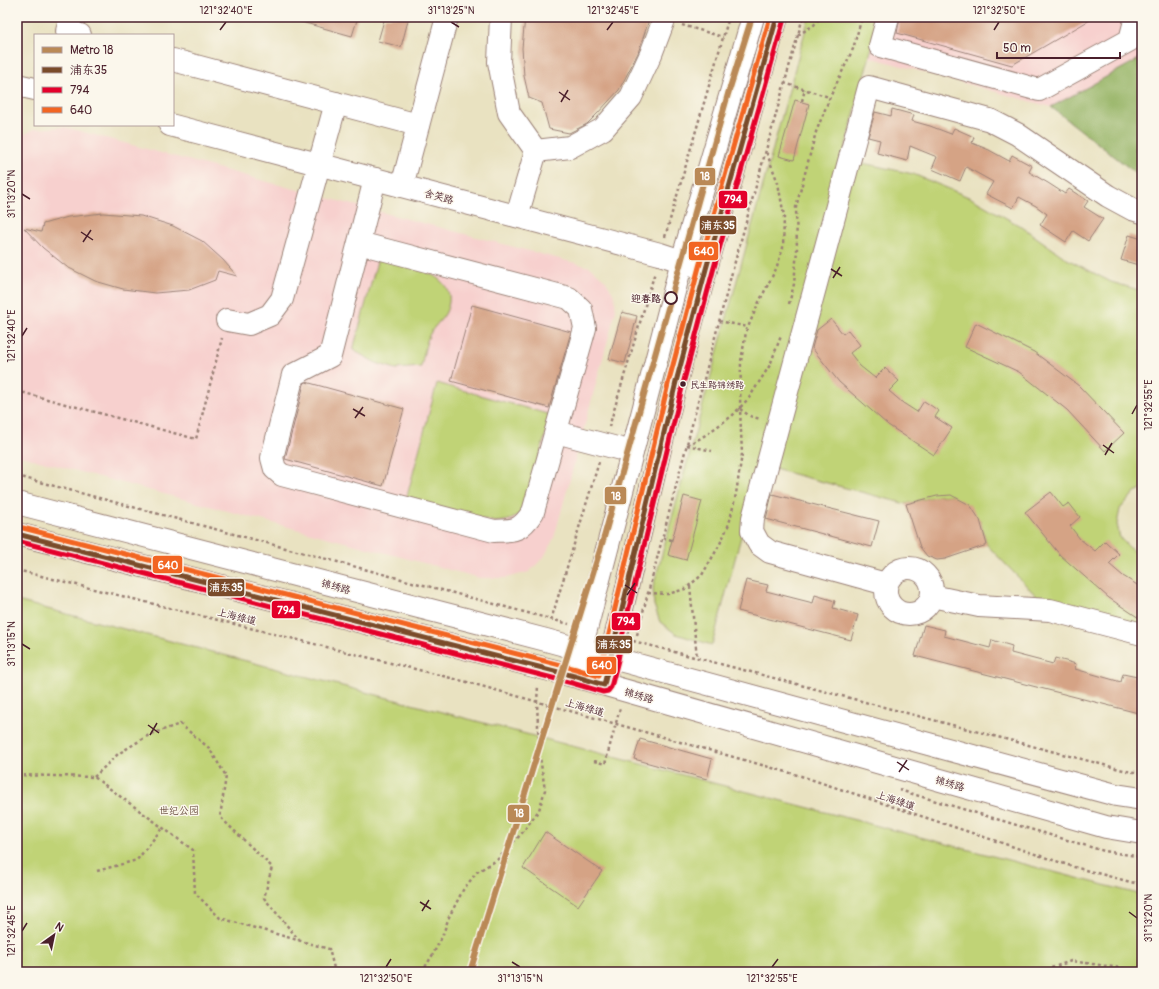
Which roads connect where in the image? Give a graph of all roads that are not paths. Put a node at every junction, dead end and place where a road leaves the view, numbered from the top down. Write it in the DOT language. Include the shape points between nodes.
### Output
graph roads {
  1 [pos="71,17"];
  2 [pos="447,17"];
  3 [pos="501,17"];
  4 [pos="753,17"];
  5 [pos="777,17"];
  6 [pos="888,17"];
  7 [pos="1136,17"];
  8 [pos="665,18"];
  9 [pos="76,34"];
  10 [pos="174,60"];
  11 [pos="17,85"];
  12 [pos="34,90"];
  13 [pos="336,103"];
  14 [pos="418,125"];
  15 [pos="174,126"];
  16 [pos="536,150"];
  17 [pos="320,164"];
  18 [pos="376,179"];
  19 [pos="402,186"];
  20 [pos="1142,212"];
  21 [pos="516,216"];
  22 [pos="359,243"];
  23 [pos="682,261"];
  24 [pos="706,269"];
  25 [pos="227,320"];
  26 [pos="556,432"];
  27 [pos="632,452"];
  28 [pos="17,503"];
  29 [pos="17,534"];
  30 [pos="886,584"];
  31 [pos="932,596"];
  32 [pos="1142,634"];
  33 [pos="581,650"];
  34 [pos="621,661"];
  35 [pos="574,676"];
  36 [pos="616,694"];
  37 [pos="1142,799"];
  38 [pos="1142,833"];
  1 -- 9 [label="main road" via="67,32"];
  2 -- 14 [label="main road"];
  3 -- 16 [label="main road" via="499,62 509,113"];
  4 -- 23 [label="main road"];
  5 -- 24 [label="main road"];
  6 -- 7 [label="main road" via="880,46 1039,90 1130,40"];
  8 -- 16 [label="main road" via="630,97 603,129 570,147"];
  10 -- 13 [label="main road"];
  11 -- 12 [label="main road"];
  13 -- 14 [label="main road"];
  13 -- 17 [label="main road"];
  14 -- 19 [label="main road"];
  15 -- 17 [label="main road, 含笑路"];
  16 -- 21 [label="main road"];
  17 -- 18 [label="main road, 含笑路"];
  17 -- 25 [label="main road" via="282,299 270,315 249,324"];
  18 -- 19 [label="main road, 含笑路"];
  18 -- 22 [label="main road"];
  19 -- 21 [label="main road, 含笑路"];
  20 -- 30 [label="main road" via="1108,196 1017,134 990,120 869,86 753,518 752,531 759,544 770,552"];
  21 -- 23 [label="main road, 含笑路"];
  22 -- 26 [label="main road" via="569,298 581,309 585,328"];
  22 -- 26 [label="main road" via="330,356 293,375 272,458 275,469 282,475 494,531 512,530 524,524 533,512"];
  23 -- 24 [label="main road, 含笑路"];
  23 -- 27 [label="main road"];
  24 -- 34 [label="main road" via="615,636"];
  26 -- 27 [label="main road"];
  27 -- 33 [label="main road"];
  28 -- 33 [label="main road, 锦绣路"];
  29 -- 35 [label="main road, 锦绣路" via="540,675"];
  30 -- 31 [label="main road" via="896,571 911,567 925,574 930,580"];
  30 -- 31 [label="main road" via="885,592 891,607 905,614 920,612 926,608"];
  31 -- 32 [label="main road" via="979,606 1050,610"];
  33 -- 34 [label="main road, 锦绣路"];
  33 -- 35 [label="main road"];
  34 -- 36 [label="main road"];
  34 -- 37 [label="main road, 锦绣路" via="1116,795"];
  35 -- 36 [label="main road, 锦绣路"];
  36 -- 38 [label="main road, 锦绣路" via="1106,827"];
}
